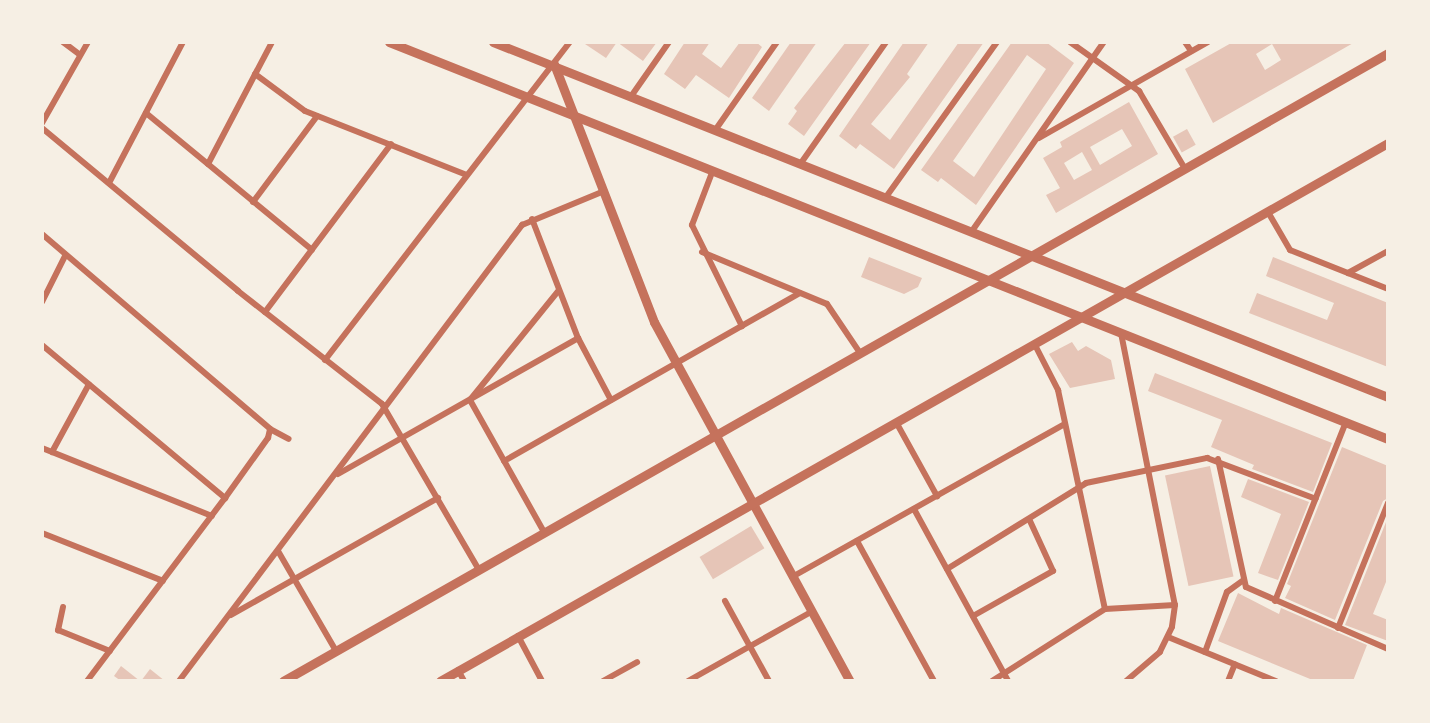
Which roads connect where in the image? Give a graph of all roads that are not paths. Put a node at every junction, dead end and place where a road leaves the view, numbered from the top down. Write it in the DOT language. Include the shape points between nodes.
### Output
graph roads {
  1 [pos="63,42"];
  2 [pos="88,42"];
  3 [pos="183,42"];
  4 [pos="272,42"];
  5 [pos="389,42"];
  6 [pos="493,42"];
  7 [pos="570,42"];
  8 [pos="669,42"];
  9 [pos="777,42"];
  10 [pos="886,42"];
  11 [pos="997,42"];
  12 [pos="1070,42"];
  13 [pos="1104,42"];
  14 [pos="1185,42"];
  15 [pos="1208,42"];
  16 [pos="1191,51"];
  17 [pos="1388,52"];
  18 [pos="80,56"];
  19 [pos="1093,58"];
  20 [pos="554,64"];
  21 [pos="255,74"];
  22 [pos="1132,85"];
  23 [pos="526,95"];
  24 [pos="632,95"];
  25 [pos="146,112"];
  26 [pos="574,115"];
  27 [pos="317,116"];
  28 [pos="42,123"];
  29 [pos="42,128"];
  30 [pos="716,129"];
  31 [pos="1036,139"];
  32 [pos="1388,143"];
  33 [pos="391,144"];
  34 [pos="801,163"];
  35 [pos="208,164"];
  36 [pos="1184,167"];
  37 [pos="713,170"];
  38 [pos="467,174"];
  39 [pos="109,183"];
  40 [pos="602,192"];
  41 [pos="886,197"];
  42 [pos="254,202"];
  43 [pos="1268,212"];
  44 [pos="532,219"];
  45 [pos="972,231"];
  46 [pos="42,234"];
  47 [pos="312,250"];
  48 [pos="1388,250"];
  49 [pos="702,252"];
  50 [pos="1032,254"];
  51 [pos="65,256"];
  52 [pos="1348,273"];
  53 [pos="986,280"];
  54 [pos="1388,289"];
  55 [pos="559,290"];
  56 [pos="1126,292"];
  57 [pos="800,293"];
  58 [pos="42,302"];
  59 [pos="265,312"];
  60 [pos="1084,318"];
  61 [pos="742,326"];
  62 [pos="1121,333"];
  63 [pos="578,338"];
  64 [pos="42,345"];
  65 [pos="1035,345"];
  66 [pos="860,353"];
  67 [pos="326,360"];
  68 [pos="676,363"];
  69 [pos="88,384"];
  70 [pos="1388,397"];
  71 [pos="470,400"];
  72 [pos="611,400"];
  73 [pos="386,409"];
  74 [pos="896,422"];
  75 [pos="1346,422"];
  76 [pos="1065,424"];
  77 [pos="270,429"];
  78 [pos="715,436"];
  79 [pos="403,438"];
  80 [pos="289,439"];
  81 [pos="1388,439"];
  82 [pos="42,448"];
  83 [pos="52,452"];
  84 [pos="1218,459"];
  85 [pos="504,461"];
  86 [pos="1149,470"];
  87 [pos="335,476"];
  88 [pos="1080,489"];
  89 [pos="936,496"];
  90 [pos="225,498"];
  91 [pos="438,498"];
  92 [pos="1316,499"];
  93 [pos="752,503"];
  94 [pos="1388,503"];
  95 [pos="914,509"];
  96 [pos="212,516"];
  97 [pos="1030,521"];
  98 [pos="544,532"];
  99 [pos="42,533"];
  100 [pos="857,540"];
  101 [pos="278,551"];
  102 [pos="947,569"];
  103 [pos="478,570"];
  104 [pos="792,577"];
  105 [pos="294,580"];
  106 [pos="1242,580"];
  107 [pos="163,581"];
  108 [pos="725,601"];
  109 [pos="1275,601"];
  110 [pos="1175,606"];
  111 [pos="63,607"];
  112 [pos="1106,609"];
  113 [pos="811,612"];
  114 [pos="973,616"];
  115 [pos="228,617"];
  116 [pos="1338,628"];
  117 [pos="518,636"];
  118 [pos="1168,637"];
  119 [pos="750,646"];
  120 [pos="1388,649"];
  121 [pos="110,651"];
  122 [pos="336,651"];
  123 [pos="1205,652"];
  124 [pos="637,662"];
  125 [pos="1235,664"];
  126 [pos="458,670"];
  127 [pos="1004,674"];
  128 [pos="612,679"];
  129 [pos="690,680"];
  130 [pos="87,681"];
  131 [pos="179,681"];
  132 [pos="283,681"];
  133 [pos="440,681"];
  134 [pos="464,681"];
  135 [pos="542,681"];
  136 [pos="603,681"];
  137 [pos="769,681"];
  138 [pos="850,681"];
  139 [pos="934,681"];
  140 [pos="992,681"];
  141 [pos="1008,681"];
  142 [pos="1126,681"];
  143 [pos="1228,681"];
  144 [pos="1276,681"];
  1 -- 18 [label="street"];
  2 -- 18 [label="street"];
  3 -- 25 [label="street"];
  4 -- 21 [label="street"];
  5 -- 23 [label="street"];
  6 -- 20 [label="street"];
  7 -- 20 [label="street"];
  8 -- 24 [label="street"];
  9 -- 30 [label="street"];
  10 -- 34 [label="street"];
  11 -- 41 [label="street"];
  12 -- 19 [label="street"];
  13 -- 19 [label="street"];
  14 -- 16 [label="street"];
  15 -- 16 [label="street"];
  16 -- 22 [label="street"];
  17 -- 36 [label="street"];
  18 -- 28 [label="street"];
  19 -- 22 [label="street"];
  19 -- 31 [label="street"];
  20 -- 23 [label="street"];
  20 -- 24 [label="street"];
  20 -- 26 [label="street"];
  21 -- 27 [label="street" via="282,97"];
  21 -- 35 [label="street"];
  22 -- 31 [label="street"];
  22 -- 36 [label="street" via="1144,97"];
  23 -- 26 [label="street"];
  23 -- 38 [label="street"];
  24 -- 30 [label="street"];
  25 -- 35 [label="street"];
  25 -- 39 [label="street"];
  26 -- 37 [label="street"];
  26 -- 40 [label="street"];
  27 -- 33 [label="street"];
  27 -- 42 [label="street"];
  29 -- 39 [label="street"];
  30 -- 34 [label="street"];
  31 -- 45 [label="street"];
  32 -- 43 [label="street"];
  33 -- 38 [label="street"];
  33 -- 47 [label="street"];
  34 -- 41 [label="street"];
  35 -- 42 [label="street"];
  36 -- 50 [label="street"];
  37 -- 49 [label="street" via="692,225"];
  37 -- 53 [label="street"];
  38 -- 67 [label="street"];
  39 -- 59 [label="street"];
  40 -- 44 [label="street"];
  40 -- 68 [label="street" via="645,303"];
  41 -- 45 [label="street"];
  42 -- 47 [label="street"];
  43 -- 52 [label="street" via="1290,250"];
  43 -- 56 [label="street"];
  44 -- 55 [label="street"];
  44 -- 73 [label="street" via="522,225"];
  45 -- 50 [label="street"];
  46 -- 51 [label="street"];
  47 -- 59 [label="street"];
  48 -- 52 [label="street"];
  49 -- 57 [label="street"];
  49 -- 61 [label="street"];
  50 -- 53 [label="street"];
  50 -- 56 [label="street"];
  51 -- 58 [label="street"];
  51 -- 77 [label="street"];
  52 -- 54 [label="street"];
  53 -- 60 [label="street"];
  53 -- 66 [label="street"];
  55 -- 63 [label="street"];
  55 -- 71 [label="street"];
  56 -- 60 [label="street"];
  56 -- 70 [label="street"];
  57 -- 61 [label="street"];
  57 -- 66 [label="street" via="832,307"];
  59 -- 67 [label="street"];
  60 -- 62 [label="street"];
  60 -- 65 [label="street"];
  61 -- 68 [label="street"];
  62 -- 75 [label="street"];
  62 -- 86 [label="street"];
  63 -- 71 [label="street"];
  63 -- 72 [label="street"];
  64 -- 69 [label="street"];
  65 -- 74 [label="street"];
  65 -- 76 [label="street" via="1055,380"];
  66 -- 78 [label="street"];
  67 -- 73 [label="street"];
  68 -- 72 [label="street"];
  68 -- 78 [label="street"];
  69 -- 83 [label="street"];
  69 -- 90 [label="street"];
  71 -- 79 [label="street"];
  71 -- 85 [label="street"];
  72 -- 85 [label="street"];
  73 -- 79 [label="street"];
  73 -- 87 [label="street"];
  74 -- 89 [label="street"];
  74 -- 93 [label="street"];
  75 -- 81 [label="street"];
  75 -- 92 [label="street"];
  76 -- 88 [label="street"];
  76 -- 89 [label="street"];
  77 -- 80 [label="street"];
  77 -- 90 [label="street" via="268,438"];
  78 -- 93 [label="street"];
  78 -- 98 [label="street"];
  79 -- 87 [label="street"];
  79 -- 91 [label="street"];
  82 -- 83 [label="street"];
  83 -- 96 [label="street"];
  84 -- 86 [label="street"];
  84 -- 92 [label="street"];
  84 -- 106 [label="street"];
  85 -- 98 [label="street"];
  86 -- 88 [label="street" via="1086,483"];
  86 -- 110 [label="street"];
  87 -- 101 [label="street"];
  88 -- 97 [label="street"];
  88 -- 112 [label="street"];
  89 -- 95 [label="street"];
  90 -- 96 [label="street"];
  91 -- 103 [label="street"];
  91 -- 105 [label="street"];
  92 -- 109 [label="street"];
  93 -- 104 [label="street"];
  93 -- 117 [label="street"];
  94 -- 116 [label="street"];
  95 -- 100 [label="street"];
  95 -- 102 [label="street"];
  96 -- 107 [label="street"];
  97 -- 102 [label="street"];
  97 -- 114 [label="street" via="1053,572"];
  98 -- 103 [label="street"];
  99 -- 107 [label="street"];
  100 -- 104 [label="street"];
  100 -- 139 [label="street"];
  101 -- 105 [label="street"];
  101 -- 115 [label="street"];
  102 -- 114 [label="street"];
  103 -- 122 [label="street"];
  104 -- 113 [label="street"];
  105 -- 115 [label="street"];
  105 -- 122 [label="street"];
  106 -- 109 [label="street" via="1249,590"];
  106 -- 123 [label="street" via="1227,592"];
  107 -- 121 [label="street"];
  108 -- 119 [label="street"];
  109 -- 116 [label="street"];
  110 -- 112 [label="street"];
  110 -- 118 [label="street"];
  111 -- 121 [label="street" via="58,630"];
  112 -- 127 [label="street"];
  113 -- 119 [label="street"];
  113 -- 138 [label="street"];
  114 -- 127 [label="street"];
  115 -- 131 [label="street"];
  116 -- 120 [label="street"];
  117 -- 126 [label="street"];
  117 -- 135 [label="street"];
  118 -- 123 [label="street"];
  118 -- 142 [label="street" via="1155,659"];
  119 -- 129 [label="street"];
  119 -- 137 [label="street"];
  121 -- 130 [label="street"];
  122 -- 132 [label="street"];
  123 -- 125 [label="street"];
  124 -- 128 [label="street"];
  125 -- 143 [label="street"];
  125 -- 144 [label="street"];
  126 -- 133 [label="street"];
  126 -- 134 [label="street"];
  127 -- 140 [label="street"];
  127 -- 141 [label="street"];
  128 -- 136 [label="street"];
}
